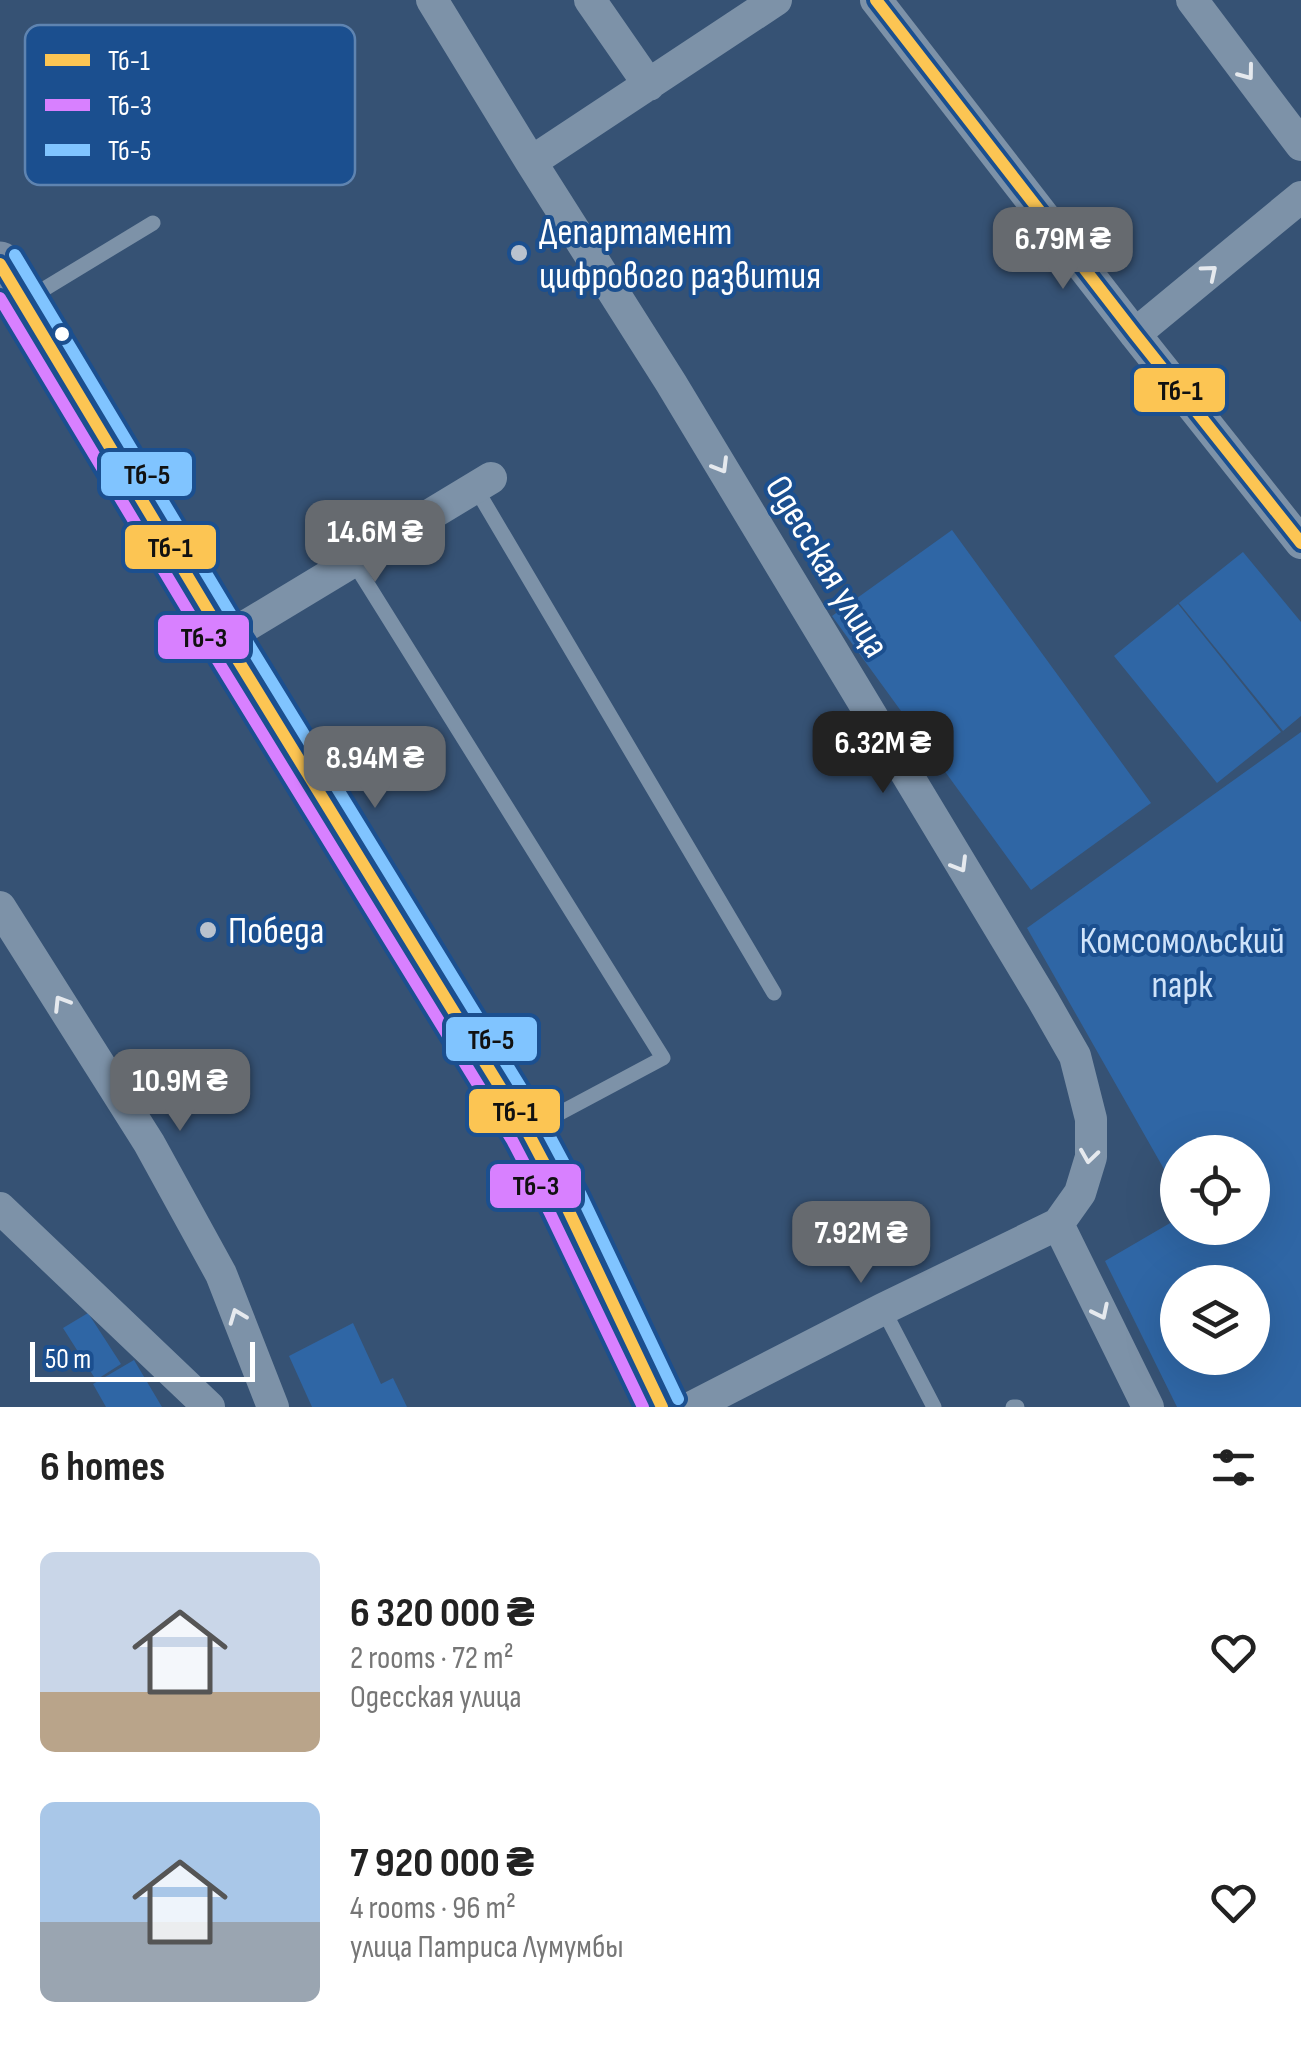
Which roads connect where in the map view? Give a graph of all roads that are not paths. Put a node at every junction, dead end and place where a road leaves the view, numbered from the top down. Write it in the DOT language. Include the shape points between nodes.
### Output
graph roads {
  1 [pos="432,0"];
  2 [pos="590,0"];
  3 [pos="776,0"];
  4 [pos="876,0"];
  5 [pos="1192,0"];
  6 [pos="648,85"];
  7 [pos="1301,145"];
  8 [pos="531,162"];
  9 [pos="1301,197"];
  10 [pos="153,223"];
  11 [pos="0,264"];
  12 [pos="23,302"];
  13 [pos="1135,334"];
  14 [pos="483,482"];
  15 [pos="1301,543"];
  16 [pos="353,561"];
  17 [pos="226,638"];
  18 [pos="0,906"];
  19 [pos="774,994"];
  20 [pos="527,1131"];
  21 [pos="0,1208"];
  22 [pos="1058,1224"];
  23 [pos="883,1310"];
  24 [pos="209,1407"];
  25 [pos="272,1407"];
  26 [pos="662,1407"];
  27 [pos="692,1407"];
  28 [pos="934,1407"];
  29 [pos="1148,1407"];
  1 -- 8 [label="street, Одесская улица"];
  2 -- 6 [label="street"];
  3 -- 6 [label="street"];
  4 -- 13 [label="street"];
  5 -- 7 [label="street, one-way"];
  6 -- 8 [label="street"];
  8 -- 22 [label="street, Одесская улица, one-way" via="671,382 1075,1056 1091,1120 1091,1157 1080,1194"];
  13 -- 9 [label="street, one-way"];
  10 -- 12 [label="lane"];
  11 -- 12 [label="main road"];
  12 -- 17 [label="main road"];
  13 -- 15 [label="street"];
  14 -- 16 [label="street"];
  14 -- 19 [label="lane"];
  16 -- 17 [label="street"];
  16 -- 20 [label="lane" via="663,1058"];
  17 -- 20 [label="main road"];
  25 -- 18 [label="street, one-way" via="221,1274 149,1143"];
  20 -- 26 [label="main road"];
  21 -- 24 [label="street"];
  22 -- 23 [label="street"];
  22 -- 29 [label="street, one-way"];
  23 -- 27 [label="street"];
  23 -- 28 [label="lane"];
}
